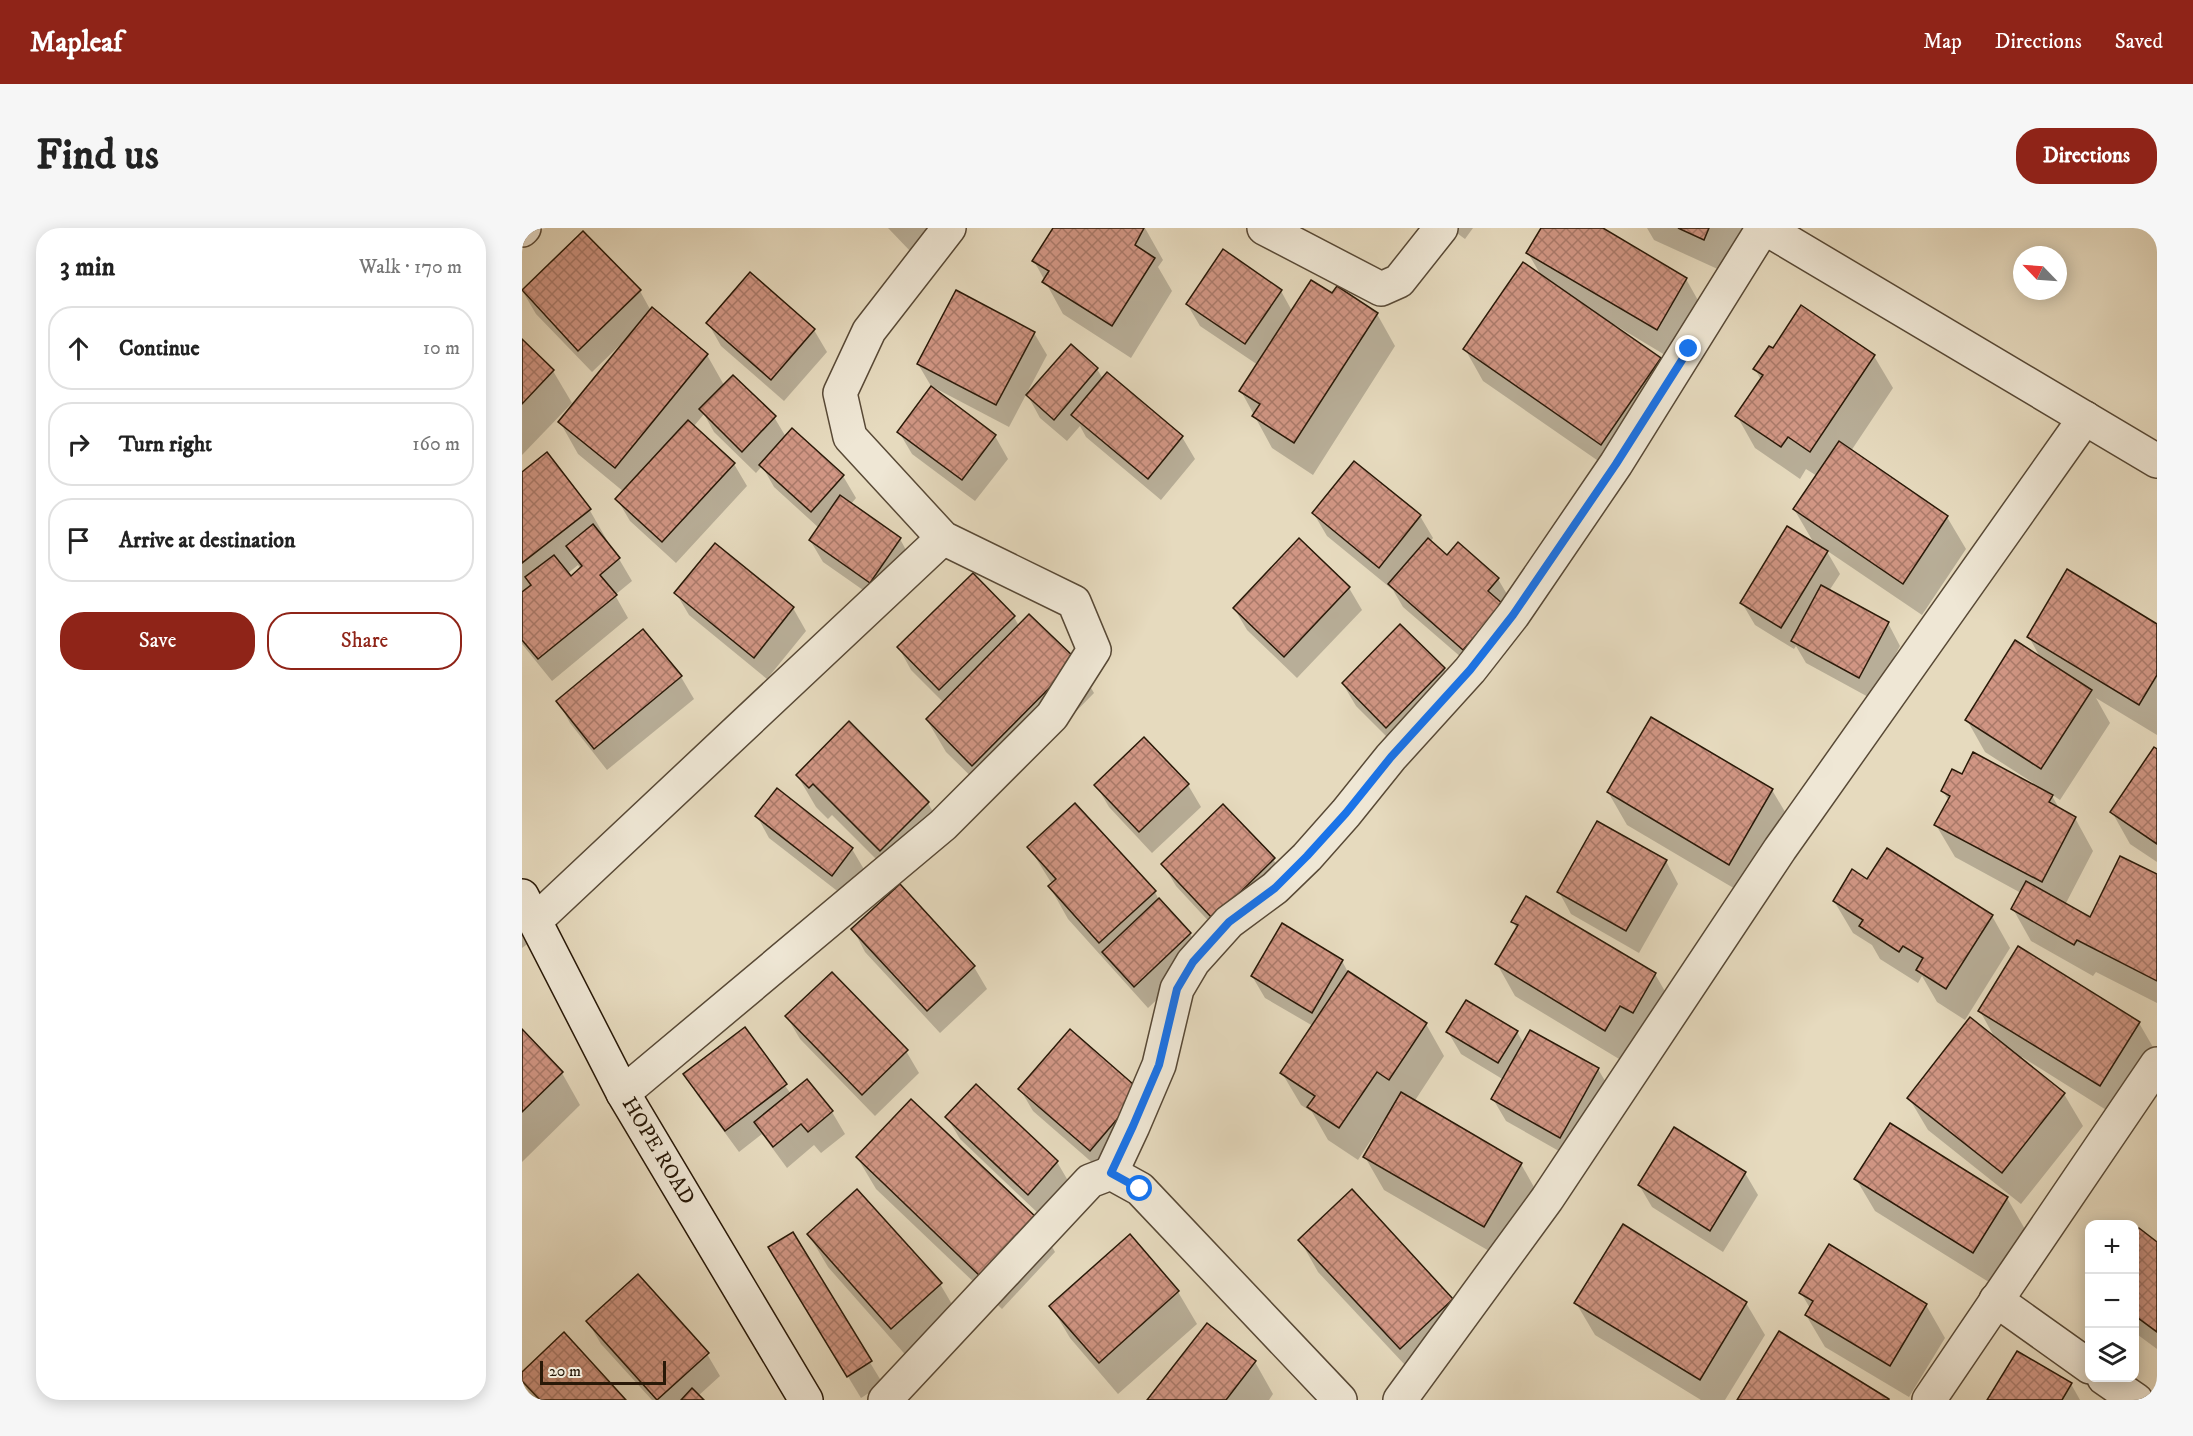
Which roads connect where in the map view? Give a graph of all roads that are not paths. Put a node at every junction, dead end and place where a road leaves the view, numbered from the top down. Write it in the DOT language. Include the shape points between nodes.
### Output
graph roads {
  1 [pos="949,228"];
  2 [pos="1264,228"];
  3 [pos="1441,228"];
  4 [pos="1764,228"];
  5 [pos="2085,418"];
  6 [pos="2157,461"];
  7 [pos="943,538"];
  8 [pos="526,916"];
  9 [pos="2157,1064"];
  10 [pos="623,1093"];
  11 [pos="1111,1173"];
  12 [pos="1996,1300"];
  13 [pos="2085,1363"];
  14 [pos="2111,1382"];
  15 [pos="806,1400"];
  16 [pos="885,1400"];
  17 [pos="1340,1400"];
  18 [pos="1400,1400"];
  19 [pos="1929,1400"];
  20 [pos="2136,1400"];
  1 -- 7 [label="street" via="869,332 840,393 850,437"];
  2 -- 3 [label="street" via="1381,290 1399,282"];
  4 -- 5 [label="street"];
  4 -- 11 [label="street" via="1616,464 1492,643 1307,856 1275,888 1229,922 1193,962 1177,989 1159,1065"];
  5 -- 6 [label="street"];
  5 -- 18 [label="street" via="1780,849 1547,1199"];
  7 -- 8 [label="street"];
  7 -- 10 [label="street" via="1074,602 1094,650 1052,716 943,825"];
  8 -- 10 [label="street, HOPE ROAD"];
  9 -- 12 [label="street"];
  10 -- 15 [label="street, HOPE ROAD"];
  11 -- 16 [label="street" via="1090,1182"];
  11 -- 17 [label="street" via="1140,1189"];
  12 -- 13 [label="street"];
  12 -- 19 [label="street"];
  14 -- 20 [label="street"];
}
